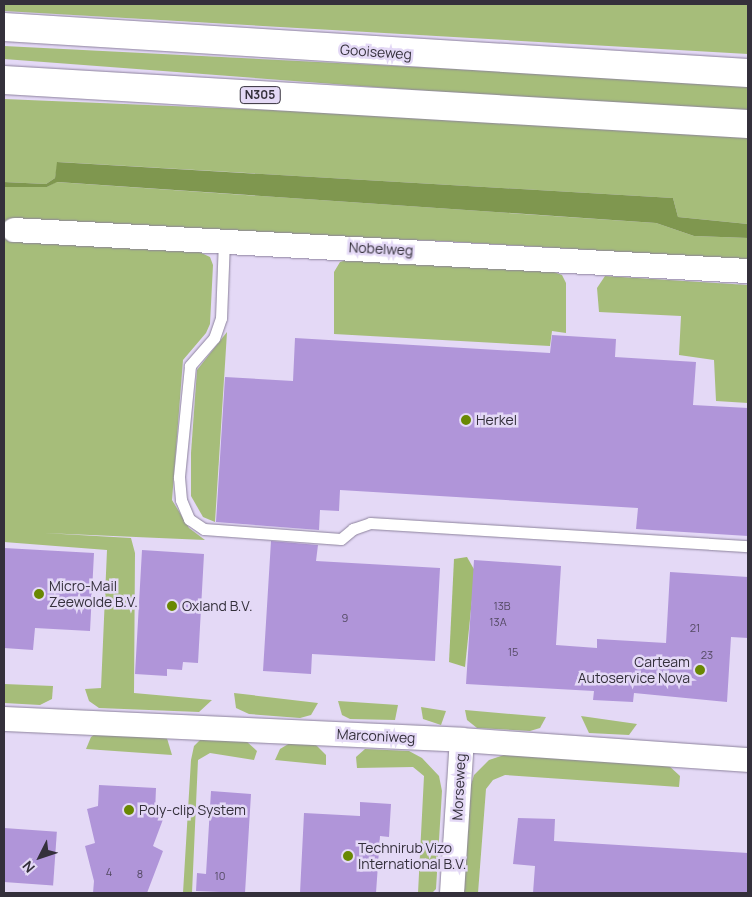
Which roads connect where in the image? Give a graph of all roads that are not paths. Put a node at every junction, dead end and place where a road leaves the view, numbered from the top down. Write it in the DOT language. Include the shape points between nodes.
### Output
graph roads {
  1 [pos="4,27"];
  2 [pos="748,73"];
  3 [pos="4,80"];
  4 [pos="748,124"];
  5 [pos="14,230"];
  6 [pos="224,240"];
  7 [pos="748,271"];
  8 [pos="748,546"];
  9 [pos="4,719"];
  10 [pos="462,740"];
  11 [pos="748,760"];
  12 [pos="452,893"];
  1 -- 2 [label="highway, Gooiseweg"];
  3 -- 4 [label="highway, N305"];
  5 -- 6 [label="street, Nobelweg"];
  6 -- 7 [label="street, Nobelweg"];
  6 -- 8 [label="lane" via="221,318 214,338 190,366 179,476 182,500 189,519 204,529 341,539 353,529 370,523"];
  9 -- 10 [label="street, Marconiweg"];
  10 -- 11 [label="street, Marconiweg"];
  10 -- 12 [label="street, Morseweg"];
}
